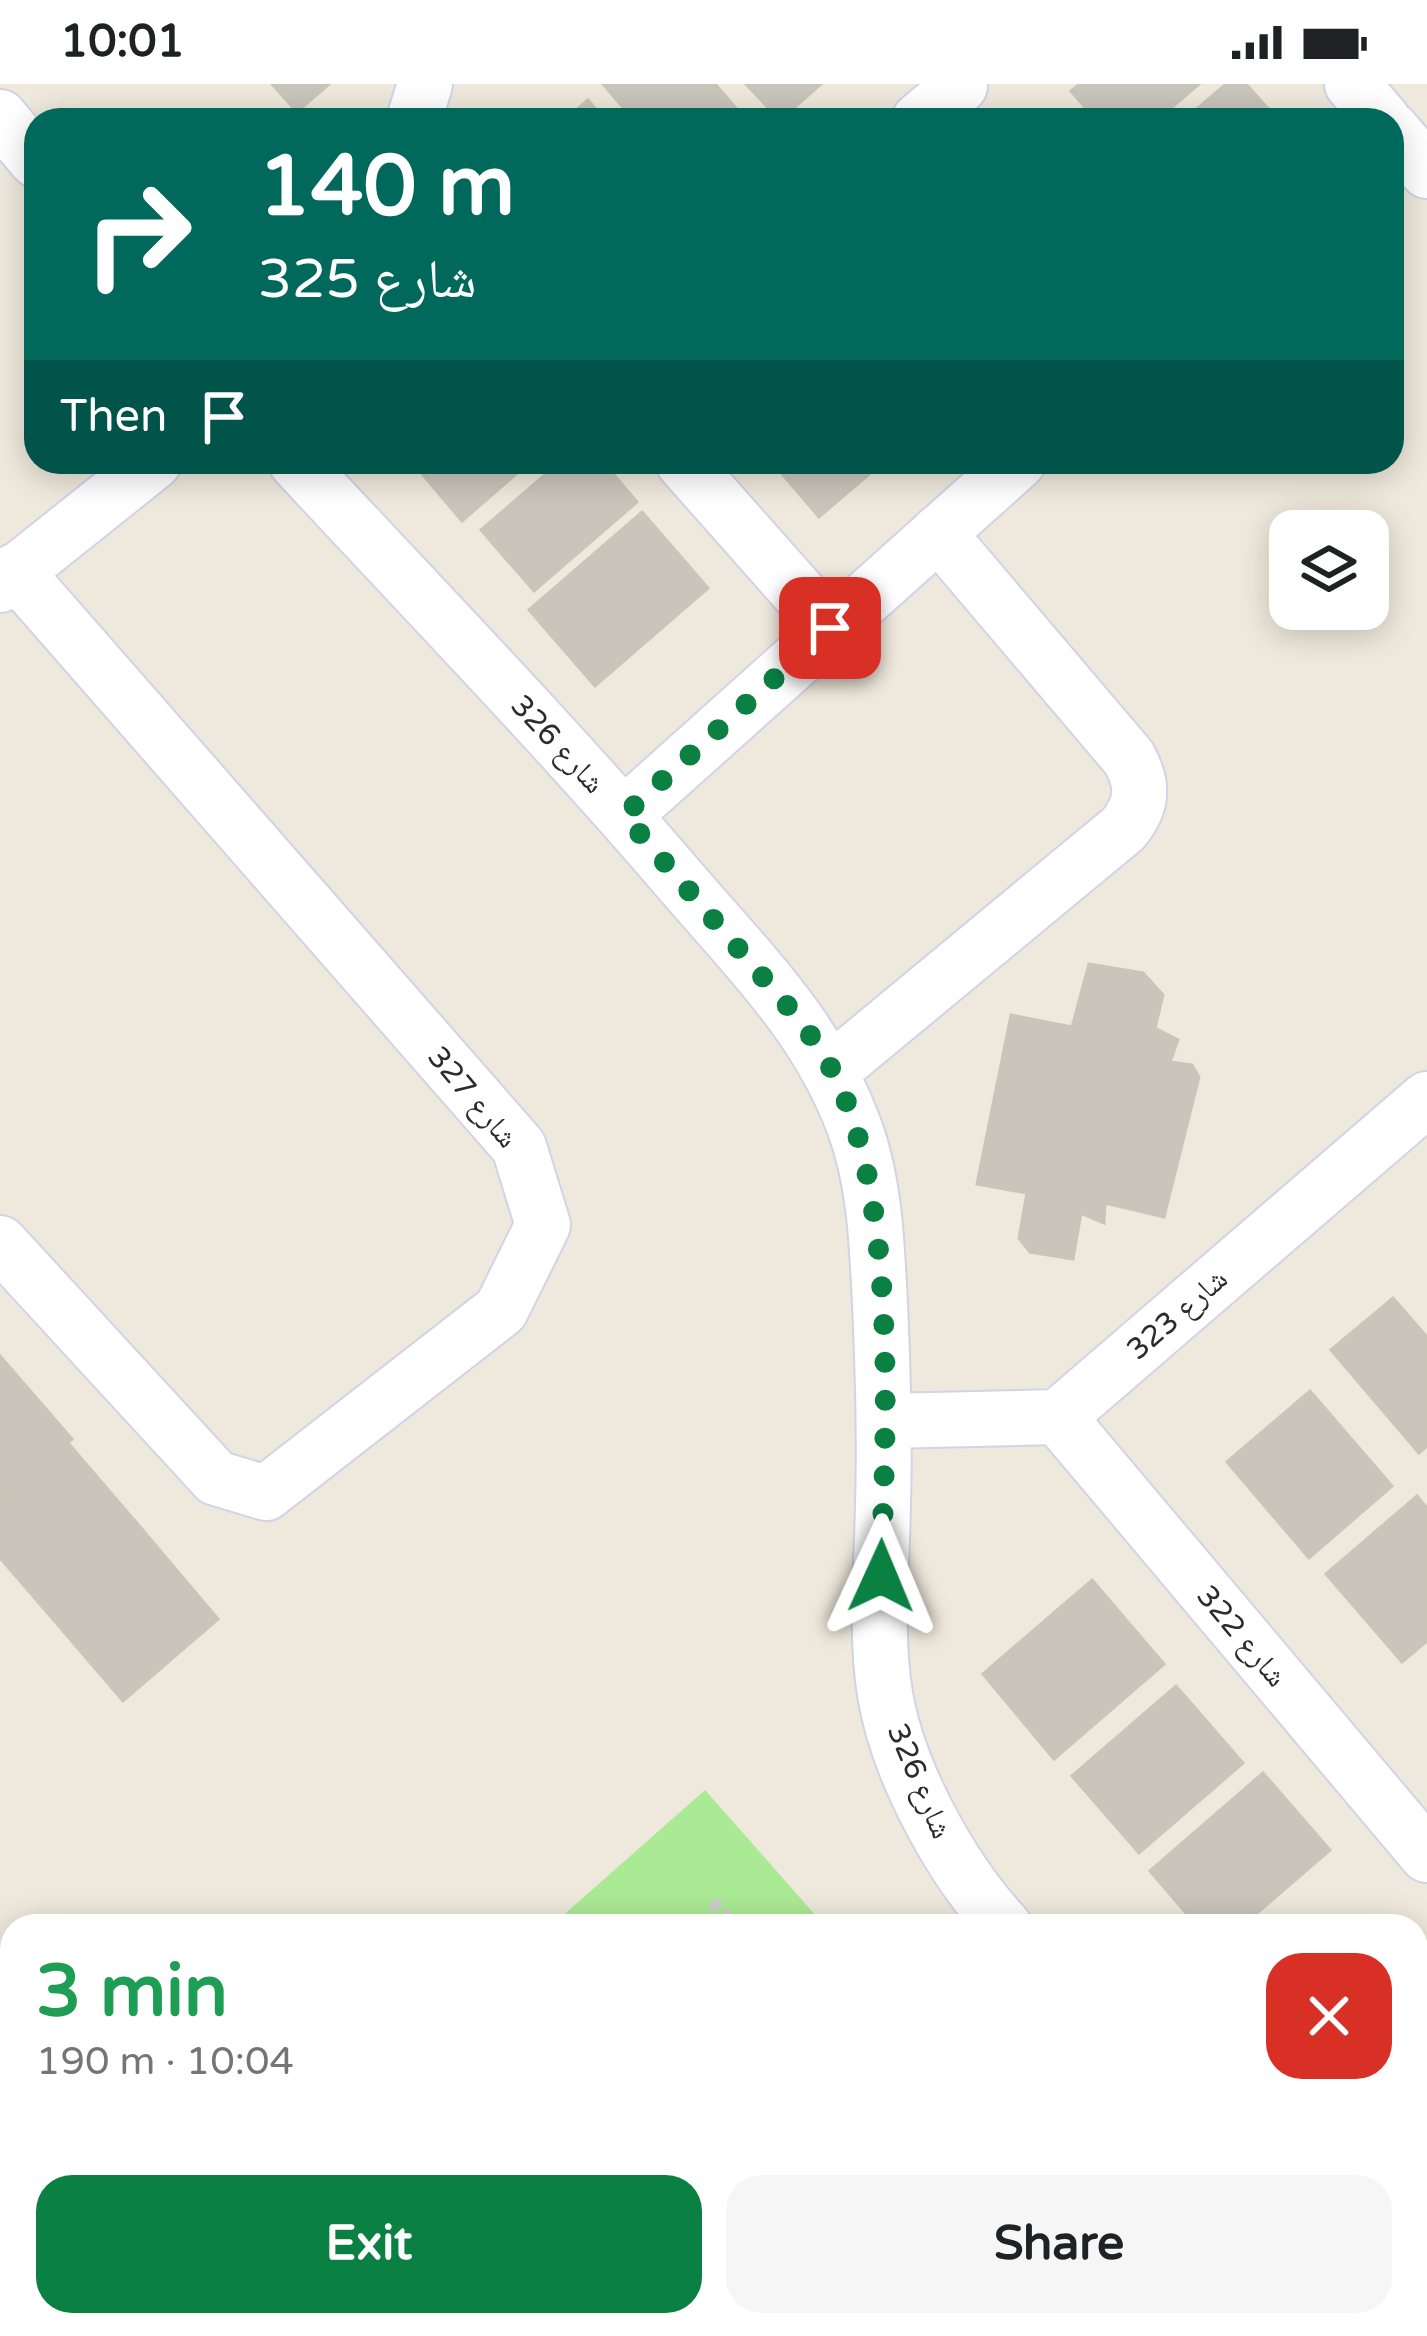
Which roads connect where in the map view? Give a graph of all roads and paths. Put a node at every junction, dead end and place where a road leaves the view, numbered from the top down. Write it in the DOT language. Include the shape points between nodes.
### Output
graph roads {
  1 [pos="1352,84"];
  2 [pos="1372,108"];
  3 [pos="0,117"];
  4 [pos="24,146"];
  5 [pos="139,474"];
  6 [pos="307,474"];
  7 [pos="694,474"];
  8 [pos="1004,474"];
  9 [pos="938,533"];
  10 [pos="8,578"];
  11 [pos="830,628"];
  12 [pos="624,815"];
  13 [pos="832,1070"];
  14 [pos="1427,1099"];
  15 [pos="0,1243"];
  16 [pos="1058,1417"];
  17 [pos="886,1421"];
  18 [pos="1427,1855"];
  19 [pos="714,1914"];
  20 [pos="727,1914"];
  21 [pos="993,1914"];
  1 -- 2 [label="street"];
  3 -- 4 [label="street"];
  5 -- 10 [label="street, شارع 327"];
  6 -- 12 [label="street, شارع 326"];
  7 -- 11 [label="street"];
  8 -- 9 [label="street"];
  9 -- 11 [label="street"];
  9 -- 13 [label="street" via="1129,758 1141,795 1124,829"];
  10 -- 15 [label="street, شارع 327" via="519,1147 543,1225 501,1310 266,1493 216,1478"];
  11 -- 12 [label="street"];
  12 -- 13 [label="street, شارع 326" via="793,1012"];
  13 -- 17 [label="street, شارع 326" via="871,1194"];
  14 -- 16 [label="street, شارع 323"];
  16 -- 17 [label="street"];
  16 -- 18 [label="street, شارع 322"];
  17 -- 21 [label="street, شارع 326" via="885,1695 936,1827"];
  19 -- 20 [label="path" via="715,1900"];
}
